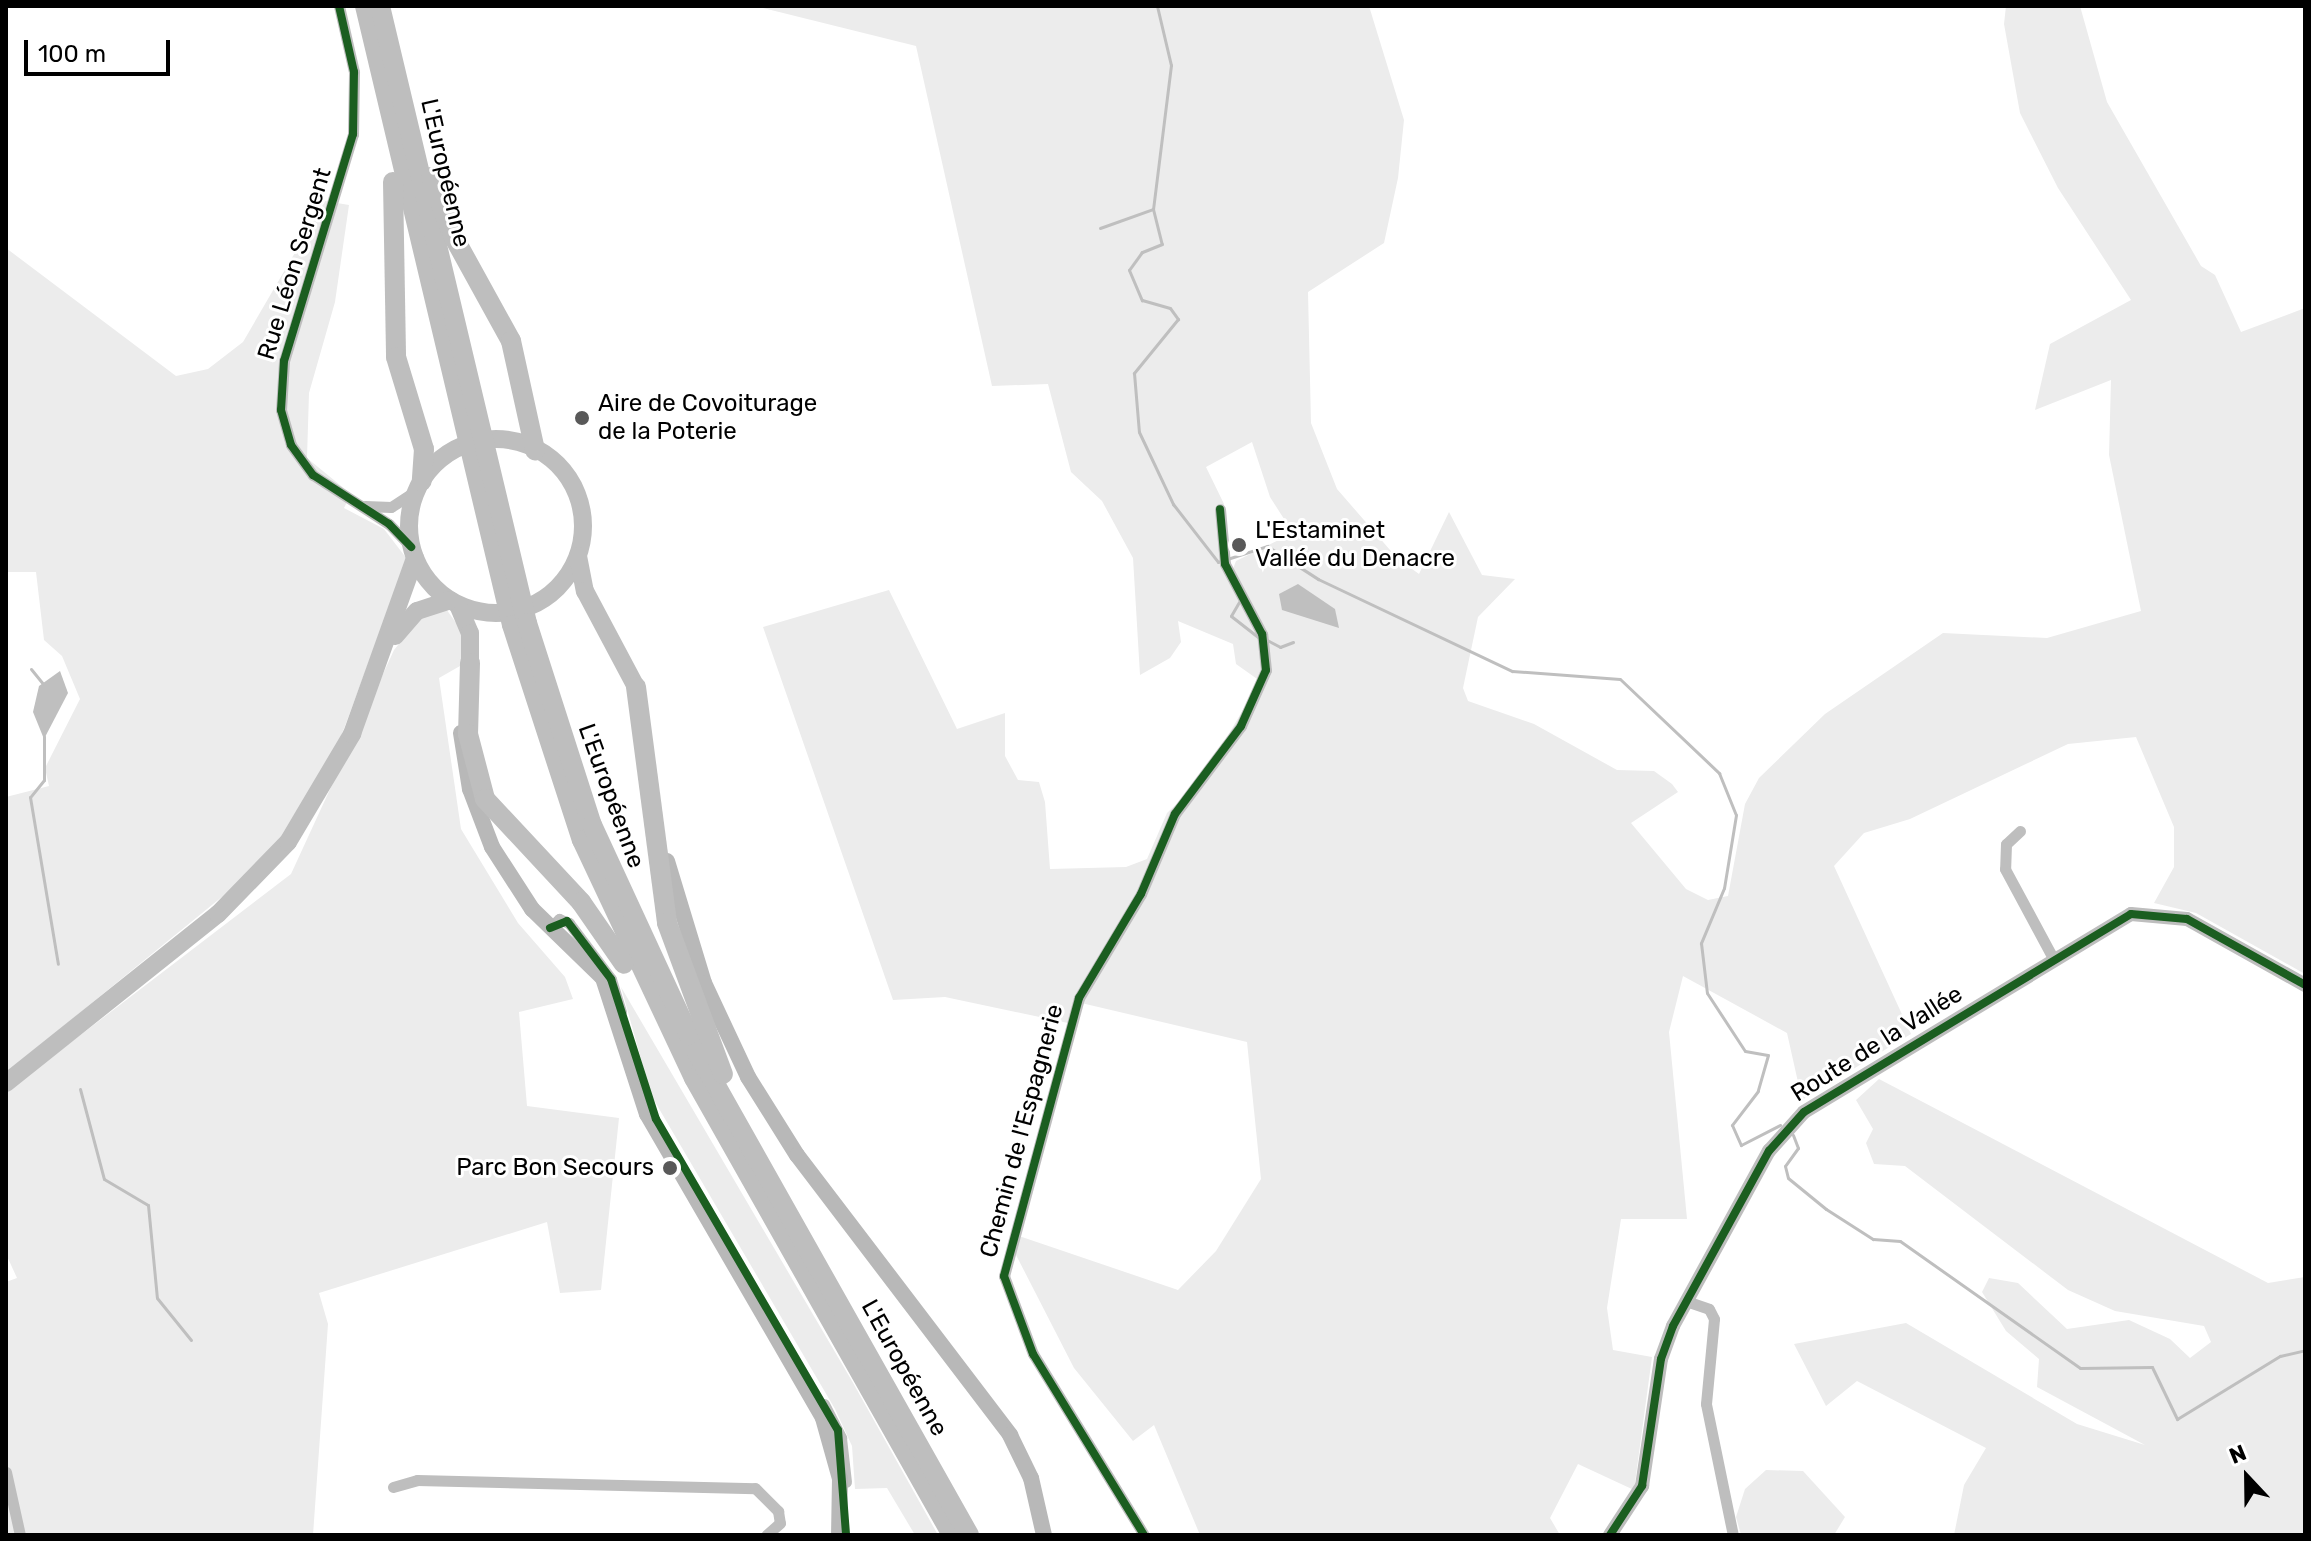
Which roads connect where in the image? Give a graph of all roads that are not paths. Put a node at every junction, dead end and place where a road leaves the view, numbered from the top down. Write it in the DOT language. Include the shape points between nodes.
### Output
graph roads {
  1 [pos="339,6"];
  2 [pos="364,6"];
  3 [pos="380,6"];
  4 [pos="398,88"];
  5 [pos="464,398"];
  6 [pos="535,450"];
  7 [pos="419,486"];
  8 [pos="356,504"];
  9 [pos="1220,509"];
  10 [pos="413,553"];
  11 [pos="578,553"];
  12 [pos="454,602"];
  13 [pos="382,659"];
  14 [pos="530,659"];
  15 [pos="470,663"];
  16 [pos="636,687"];
  17 [pos="2020,831"];
  18 [pos="550,928"];
  19 [pos="2053,958"];
  20 [pos="2305,985"];
  21 [pos="666,1026"];
  22 [pos="6,1083"];
  23 [pos="704,1209"];
  24 [pos="739,1269"];
  25 [pos="832,1293"];
  26 [pos="1686,1301"];
  27 [pos="6,1472"];
  28 [pos="393,1487"];
  29 [pos="20,1535"];
  30 [pos="766,1535"];
  31 [pos="839,1535"];
  32 [pos="846,1535"];
  33 [pos="952,1535"];
  34 [pos="969,1535"];
  35 [pos="1044,1535"];
  36 [pos="1144,1535"];
  37 [pos="1610,1535"];
  38 [pos="1733,1535"];
  1 -- 8 [label="street, Rue Léon Sergent" via="354,72 353,134 284,361 280,403 302,463"];
  2 -- 5 [label="highway, L'Européenne"];
  2 -- 7 [label="highway" via="398,223 397,366 424,449"];
  3 -- 4 [label="highway, L'Européenne"];
  4 -- 5 [label="highway, L'Européenne"];
  4 -- 6 [label="highway" via="452,234 511,341"];
  5 -- 14 [label="highway, L'Européenne"];
  6 -- 7 [label="main road" via="503,440 470,444"];
  6 -- 11 [label="main road" via="561,470 577,496"];
  7 -- 8 [label="street" via="391,507"];
  7 -- 10 [label="main road"];
  8 -- 10 [label="street, Rue Léon Sergent"];
  9 -- 36 [label="street, Chemin de l'Espagnerie" via="1223,558 1265,644 1245,718 1175,814 1141,894 1079,998 1005,1270 1019,1329"];
  10 -- 12 [label="main road"];
  10 -- 13 [label="main road"];
  11 -- 12 [label="main road" via="562,582 530,606 491,613"];
  11 -- 16 [label="main road" via="585,591"];
  12 -- 13 [label="main road" via="412,615"];
  12 -- 15 [label="main road" via="470,633"];
  13 -- 22 [label="main road" via="327,784 264,871"];
  14 -- 21 [label="highway, L'Européenne" via="582,840"];
  14 -- 25 [label="highway, L'Européenne" via="637,931"];
  15 -- 18 [label="main road" via="461,722 472,798 497,856"];
  15 -- 21 [label="highway" via="468,734 485,799 587,910"];
  16 -- 25 [label="highway" via="660,885 683,978"];
  16 -- 35 [label="main road" via="674,889 732,1046 791,1147 1010,1435 1031,1478"];
  17 -- 19 [label="street" via="2006,844 2005,869"];
  18 -- 23 [label="main road" via="608,988 640,1100"];
  18 -- 23 [label="street" via="567,921 611,979 649,1106"];
  19 -- 20 [label="street, Route de la Vallée" via="2124,916 2163,912"];
  19 -- 26 [label="street, Route de la Vallée" via="1798,1117 1769,1151"];
  21 -- 33 [label="highway, L'Européenne"];
  23 -- 24 [label="main road"];
  24 -- 31 [label="main road" via="826,1424 840,1479"];
  24 -- 32 [label="street" via="840,1435"];
  25 -- 34 [label="highway, L'Européenne"];
  26 -- 37 [label="street, Route de la Vallée" via="1662,1353 1640,1493"];
  26 -- 38 [label="street" via="1709,1309 1714,1319 1706,1404"];
  27 -- 29 [label="street"];
  28 -- 30 [label="street" via="417,1480 755,1488 778,1511 780,1523"];
}
